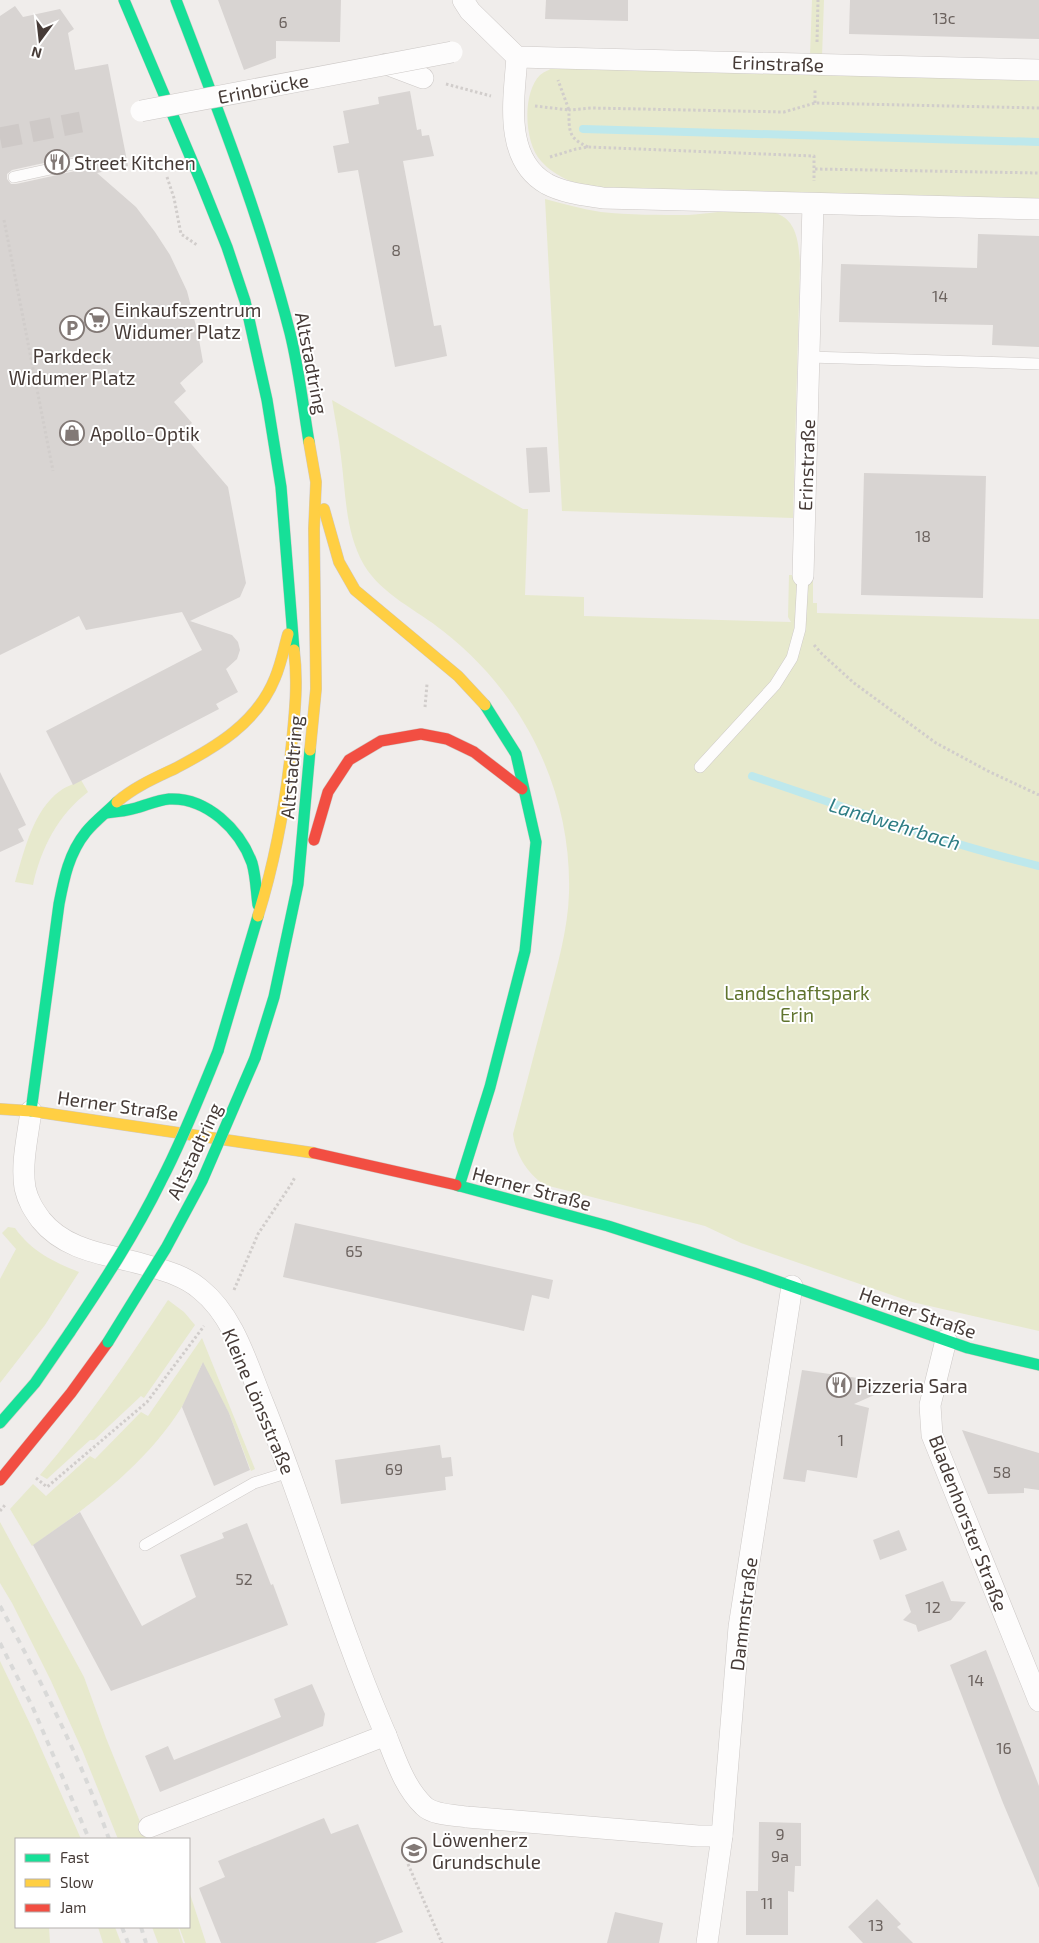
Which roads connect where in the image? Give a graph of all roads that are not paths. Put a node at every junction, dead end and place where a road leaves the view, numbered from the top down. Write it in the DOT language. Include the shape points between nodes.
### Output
graph roads {
  1 [pos="124,0"];
  2 [pos="176,0"];
  3 [pos="463,0"];
  4 [pos="452,52"];
  5 [pos="517,57"];
  6 [pos="386,64"];
  7 [pos="1039,70"];
  8 [pos="432,81"];
  9 [pos="141,111"];
  10 [pos="78,163"];
  11 [pos="14,176"];
  12 [pos="813,204"];
  13 [pos="1039,209"];
  14 [pos="809,357"];
  15 [pos="1039,364"];
  16 [pos="316,482"];
  17 [pos="803,576"];
  18 [pos="291,625"];
  19 [pos="700,768"];
  20 [pos="522,789"];
  21 [pos="106,813"];
  22 [pos="298,884"];
  23 [pos="259,915"];
  24 [pos="0,1109"];
  25 [pos="31,1111"];
  26 [pos="459,1186"];
  27 [pos="792,1286"];
  28 [pos="946,1340"];
  29 [pos="1039,1365"];
  30 [pos="0,1423"];
  31 [pos="289,1472"];
  32 [pos="0,1480"];
  33 [pos="145,1545"];
  34 [pos="1039,1701"];
  35 [pos="386,1735"];
  36 [pos="149,1826"];
  37 [pos="722,1836"];
  38 [pos="706,1943"];
  1 -- 18 [label="main road, Altstadtring" via="202,182 245,301 267,400 281,487"];
  2 -- 16 [label="main road, Altstadtring" via="226,132 283,306"];
  3 -- 5 [label="street"];
  4 -- 6 [label="street, Erinbrücke, bridge"];
  5 -- 7 [label="street, Erinstraße"];
  5 -- 12 [label="street" via="514,122 517,145 526,165 547,183 603,198"];
  6 -- 8 [label="street"];
  6 -- 9 [label="street, Erinbrücke, bridge"];
  10 -- 11 [label="lane"];
  12 -- 13 [label="street"];
  12 -- 14 [label="street, Erinstraße"];
  14 -- 15 [label="lane"];
  14 -- 17 [label="street, Erinstraße"];
  16 -- 20 [label="main road" via="338,560 347,580 458,676 484,703 516,754"];
  16 -- 22 [label="main road, Altstadtring" via="316,689"];
  17 -- 19 [label="lane" via="800,629 792,658 775,685"];
  18 -- 21 [label="main road" via="275,678 250,718 208,751 128,792"];
  18 -- 23 [label="main road, Altstadtring" via="296,691 287,794 272,871"];
  20 -- 22 [label="main road" via="474,752 447,739 421,734 381,741 349,760 328,792"];
  20 -- 26 [label="main road" via="536,842 525,951 490,1087"];
  21 -- 23 [label="main road" via="173,799 214,813 240,840 252,863"];
  21 -- 25 [label="main road" via="86,832 66,870"];
  22 -- 32 [label="main road, Altstadtring, bridge" via="274,997 255,1058 202,1181 166,1248 108,1342"];
  23 -- 30 [label="main road, Altstadtring, bridge" via="218,1051 172,1159 107,1278 34,1382"];
  24 -- 25 [label="main road, Herner Straße"];
  25 -- 26 [label="main road, Herner Straße" via="304,1151"];
  25 -- 31 [label="street, Kleine Lönsstraße" via="25,1171 25,1188 31,1206 50,1231 68,1243 180,1276 201,1289 230,1326"];
  26 -- 27 [label="main road, Herner Straße" via="608,1226"];
  27 -- 28 [label="main road, Herner Straße"];
  27 -- 37 [label="street, Dammstraße" via="739,1627"];
  28 -- 29 [label="main road, Herner Straße"];
  28 -- 34 [label="street, Bladenhorster Straße" via="930,1405 932,1436"];
  31 -- 33 [label="lane" via="254,1483"];
  31 -- 35 [label="street, Kleine Lönsstraße" via="365,1687"];
  35 -- 36 [label="street"];
  35 -- 37 [label="street, Kleine Lönsstraße" via="405,1783 425,1808 467,1817"];
  37 -- 38 [label="street, Dammstraße"];
}
